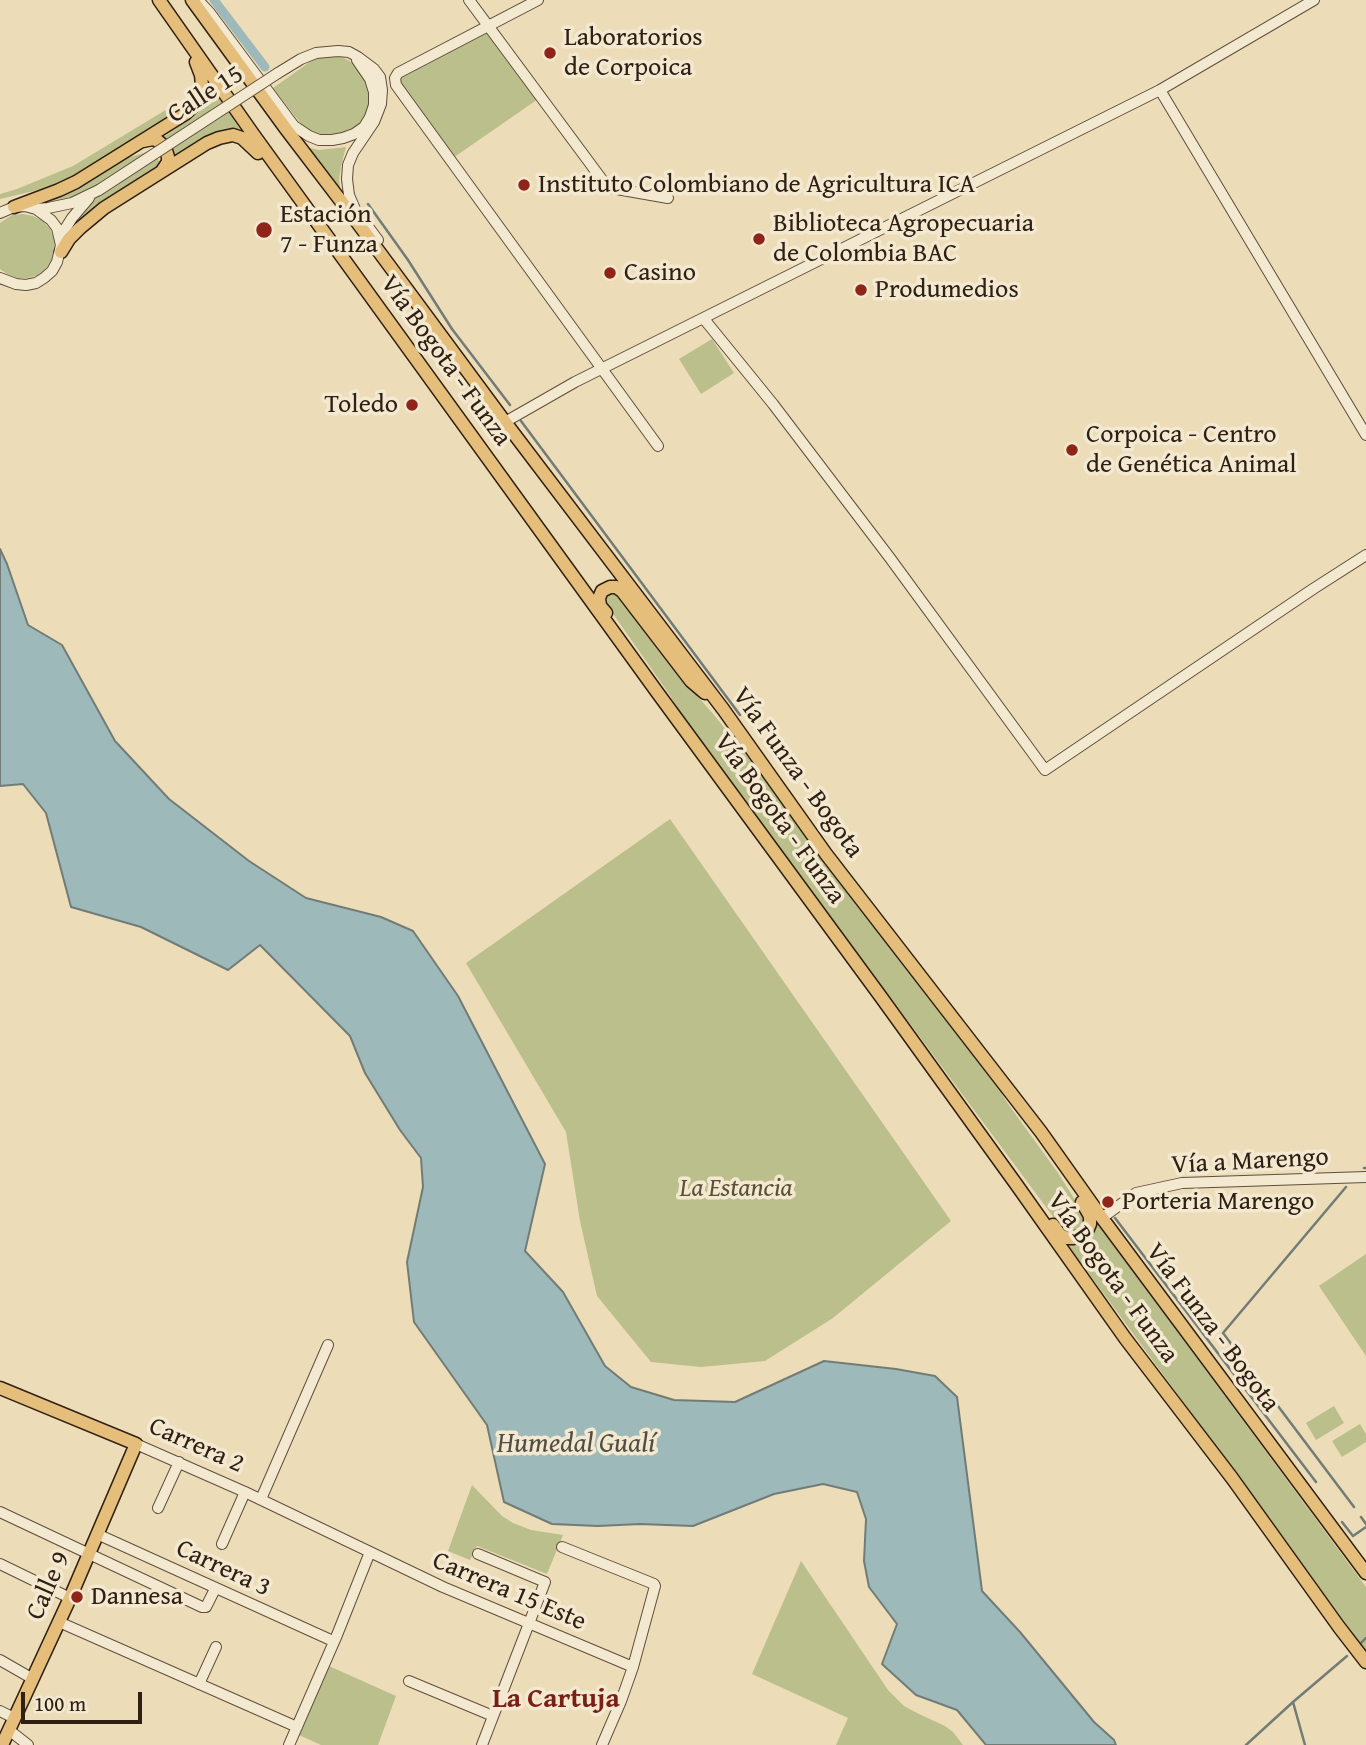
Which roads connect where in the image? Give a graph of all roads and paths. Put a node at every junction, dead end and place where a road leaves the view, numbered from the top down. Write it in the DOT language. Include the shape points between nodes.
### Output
graph roads {
  1 [pos="159,0"];
  2 [pos="191,0"];
  3 [pos="198,0"];
  4 [pos="469,0"];
  5 [pos="538,0"];
  6 [pos="1314,0"];
  7 [pos="168,13"];
  8 [pos="488,26"];
  9 [pos="349,52"];
  10 [pos="1160,90"];
  11 [pos="142,141"];
  12 [pos="162,171"];
  13 [pos="95,192"];
  14 [pos="668,198"];
  15 [pos="305,205"];
  16 [pos="14,207"];
  17 [pos="36,209"];
  18 [pos="0,213"];
  19 [pos="60,237"];
  20 [pos="61,252"];
  21 [pos="2,279"];
  22 [pos="427,317"];
  23 [pos="704,319"];
  24 [pos="601,369"];
  25 [pos="505,422"];
  26 [pos="1366,435"];
  27 [pos="658,446"];
  28 [pos="1366,555"];
  29 [pos="723,709"];
  30 [pos="678,719"];
  31 [pos="989,1064"];
  32 [pos="952,1095"];
  33 [pos="1366,1177"];
  34 [pos="1102,1218"];
  35 [pos="328,1345"];
  36 [pos="0,1388"];
  37 [pos="136,1444"];
  38 [pos="179,1462"];
  39 [pos="245,1492"];
  40 [pos="261,1499"];
  41 [pos="158,1508"];
  42 [pos="0,1512"];
  43 [pos="97,1534"];
  44 [pos="222,1544"];
  45 [pos="562,1547"];
  46 [pos="370,1552"];
  47 [pos="89,1554"];
  48 [pos="478,1554"];
  49 [pos="0,1564"];
  50 [pos="1366,1573"];
  51 [pos="215,1589"];
  52 [pos="70,1598"];
  53 [pos="59,1622"];
  54 [pos="528,1623"];
  55 [pos="333,1642"];
  56 [pos="216,1647"];
  57 [pos="0,1660"];
  58 [pos="1366,1662"];
  59 [pos="633,1667"];
  60 [pos="33,1679"];
  61 [pos="409,1681"];
  62 [pos="199,1684"];
  63 [pos="0,1712"];
  64 [pos="493,1716"];
  65 [pos="11,1724"];
  66 [pos="297,1727"];
  67 [pos="2,1745"];
  68 [pos="28,1745"];
  69 [pos="289,1745"];
  70 [pos="482,1745"];
  71 [pos="602,1745"];
  1 -- 7 [label="main road, Vía Bogota - Funza"];
  2 -- 22 [label="main road, Vía Funza - Bogota"];
  3 -- 9 [label="street" via="294,126 319,140 354,134 370,117 374,92 370,79"];
  4 -- 8 [label="street"];
  5 -- 8 [label="street"];
  6 -- 10 [label="street"];
  7 -- 11 [label="main road" via="196,62 200,96 185,114"];
  7 -- 15 [label="main road, Vía Bogota - Funza"];
  8 -- 14 [label="street" via="606,184"];
  8 -- 24 [label="street" via="398,74 396,85"];
  9 -- 13 [label="street, Calle 15, bridge" via="327,51 301,59"];
  9 -- 22 [label="street" via="374,69 383,97 348,165 349,195"];
  10 -- 23 [label="street"];
  10 -- 26 [label="street"];
  11 -- 12 [label="main road" via="153,139 166,147 169,157"];
  11 -- 16 [label="main road" via="76,182"];
  12 -- 15 [label="main road" via="207,143 233,135 252,146"];
  12 -- 20 [label="main road" via="104,208"];
  13 -- 17 [label="street, Calle 15" via="60,206"];
  13 -- 19 [label="street, Calle 15"];
  15 -- 30 [label="main road, Vía Bogota - Funza"];
  16 -- 17 [label="street, Calle 15"];
  16 -- 18 [label="street"];
  17 -- 19 [label="street" via="51,220"];
  19 -- 20 [label="street"];
  20 -- 21 [label="street" via="52,271 36,282 26,285"];
  22 -- 25 [label="main road, Vía Funza - Bogota"];
  23 -- 24 [label="street"];
  23 -- 28 [label="street" via="773,404 1045,770"];
  24 -- 25 [label="street"];
  24 -- 27 [label="street"];
  25 -- 29 [label="main road, Vía Funza - Bogota"];
  29 -- 30 [label="main road" via="691,681 622,591 616,587 602,591 600,606"];
  29 -- 31 [label="main road, Vía Funza - Bogota" via="826,854"];
  30 -- 32 [label="main road, Vía Bogota - Funza"];
  31 -- 32 [label="main road" via="1086,1208 1090,1216 1087,1231 1073,1238 1060,1234"];
  31 -- 34 [label="main road, Vía Funza - Bogota"];
  32 -- 58 [label="main road, Vía Bogota - Funza" via="1125,1338"];
  33 -- 34 [label="street, Vía a Marengo" via="1182,1183 1136,1193"];
  34 -- 50 [label="main road, Vía Funza - Bogota"];
  35 -- 40 [label="street"];
  36 -- 37 [label="main road, Carrera 2"];
  37 -- 38 [label="street, Carrera 2"];
  37 -- 43 [label="main road, Calle 9"];
  38 -- 39 [label="street, Carrera 2"];
  38 -- 41 [label="street"];
  39 -- 40 [label="street, Carrera 2"];
  39 -- 44 [label="street"];
  40 -- 46 [label="street, Carrera 2"];
  42 -- 47 [label="street, Carrera 3"];
  43 -- 47 [label="main road, Calle 9"];
  43 -- 51 [label="street, Carrera 3"];
  45 -- 59 [label="street" via="656,1586"];
  46 -- 54 [label="street, Carrera 15 Este"];
  46 -- 55 [label="street"];
  47 -- 51 [label="street, Carrera 3" via="204,1608"];
  47 -- 52 [label="main road, Calle 9"];
  48 -- 54 [label="street" via="545,1582"];
  49 -- 52 [label="street"];
  51 -- 55 [label="street, Carrera 3"];
  52 -- 53 [label="main road, Calle 9"];
  53 -- 60 [label="main road, Calle 9"];
  53 -- 62 [label="street"];
  54 -- 59 [label="street, Carrera 15 Este"];
  54 -- 64 [label="street"];
  55 -- 66 [label="street"];
  56 -- 62 [label="street"];
  57 -- 60 [label="street"];
  59 -- 71 [label="street"];
  60 -- 65 [label="main road, Calle 9"];
  61 -- 64 [label="street"];
  62 -- 66 [label="street"];
  63 -- 65 [label="street"];
  64 -- 70 [label="street"];
  65 -- 67 [label="main road, Calle 9"];
  65 -- 68 [label="street"];
  66 -- 69 [label="street"];
}
